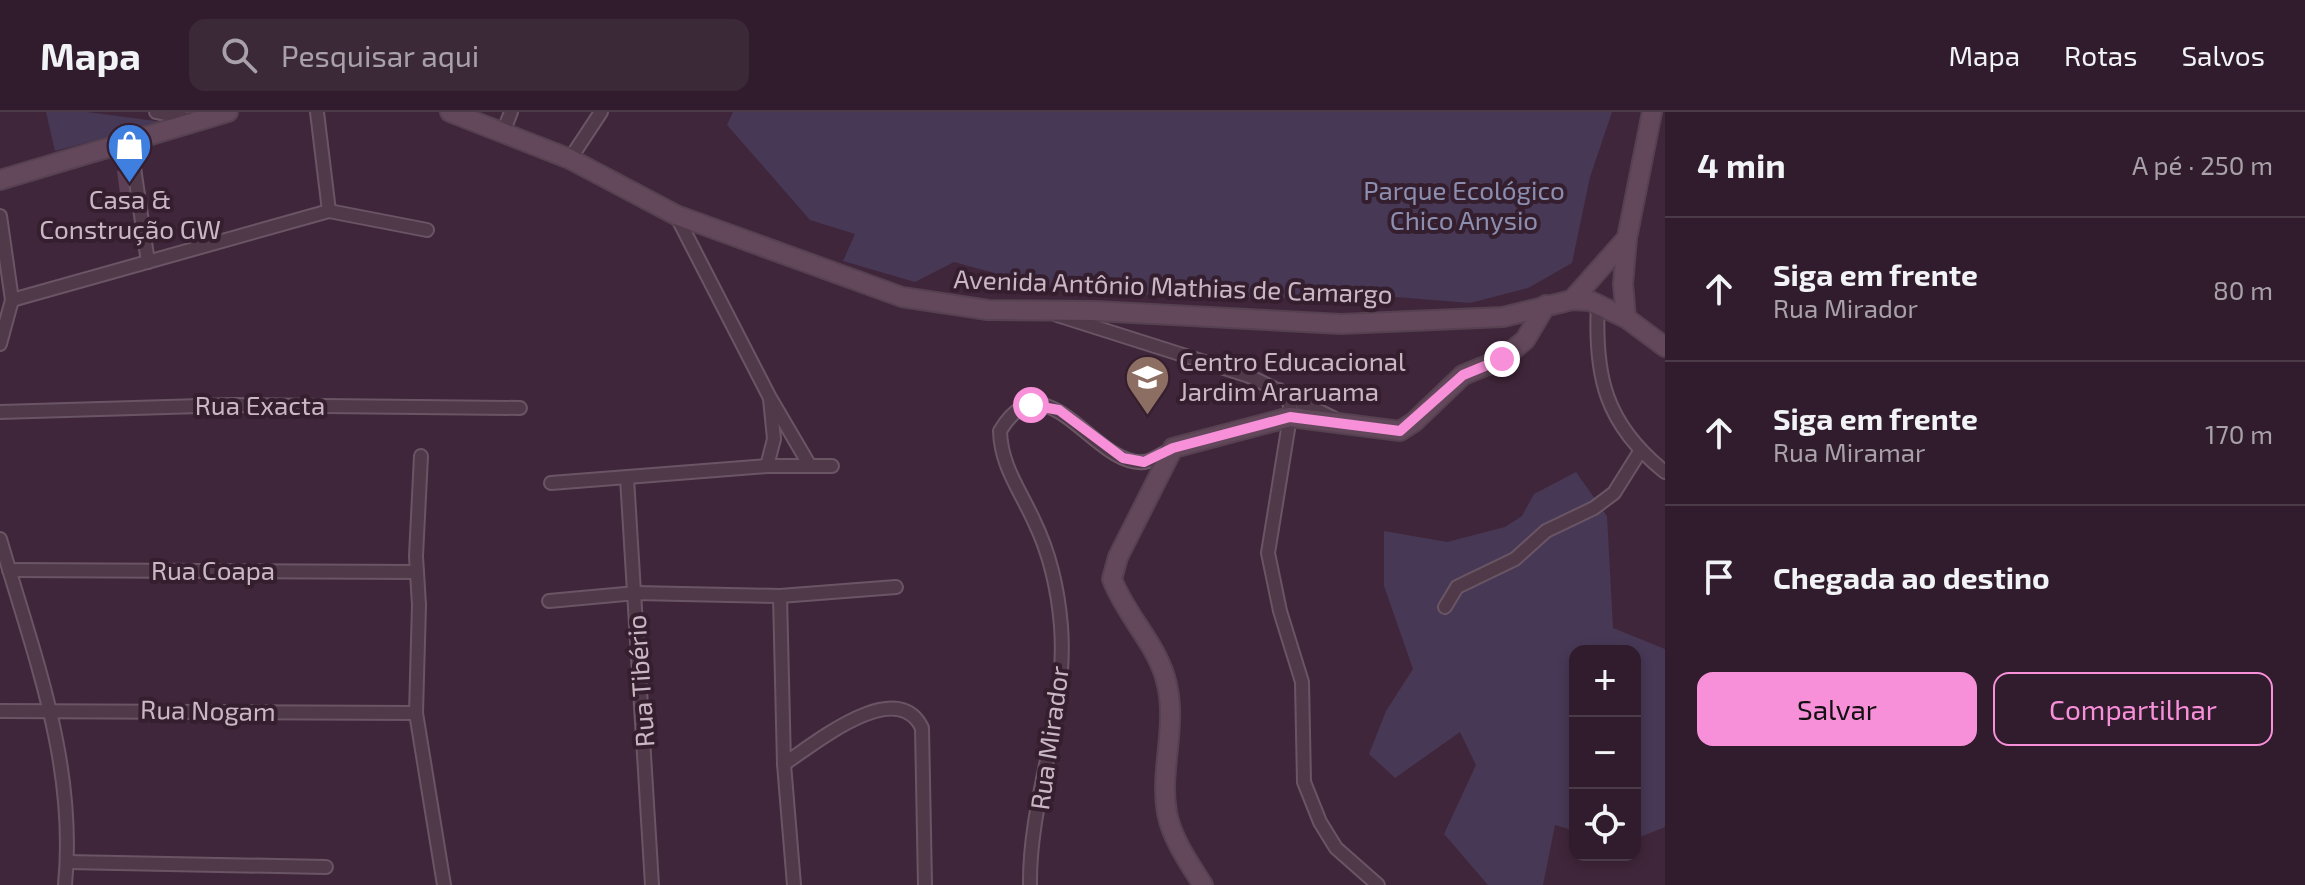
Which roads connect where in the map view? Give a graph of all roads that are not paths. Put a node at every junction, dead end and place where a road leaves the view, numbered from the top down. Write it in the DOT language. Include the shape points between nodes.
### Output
graph roads {
  1 [pos="156,112"];
  2 [pos="228,112"];
  3 [pos="317,112"];
  4 [pos="450,112"];
  5 [pos="511,112"];
  6 [pos="601,112"];
  7 [pos="1652,112"];
  8 [pos="200,117"];
  9 [pos="504,130"];
  10 [pos="130,141"];
  11 [pos="570,159"];
  12 [pos="0,180"];
  13 [pos="329,211"];
  14 [pos="676,215"];
  15 [pos="0,216"];
  16 [pos="427,230"];
  17 [pos="1627,238"];
  18 [pos="148,262"];
  19 [pos="1601,268"];
  20 [pos="1624,278"];
  21 [pos="12,300"];
  22 [pos="1572,300"];
  23 [pos="1598,302"];
  24 [pos="1546,305"];
  25 [pos="1047,311"];
  26 [pos="1626,318"];
  27 [pos="0,344"];
  28 [pos="1665,347"];
  29 [pos="1279,390"];
  30 [pos="769,396"];
  31 [pos="520,408"];
  32 [pos="0,412"];
  33 [pos="1290,417"];
  34 [pos="1342,422"];
  35 [pos="1173,448"];
  36 [pos="1641,450"];
  37 [pos="421,456"];
  38 [pos="767,466"];
  39 [pos="810,466"];
  40 [pos="832,466"];
  41 [pos="1665,472"];
  42 [pos="627,478"];
  43 [pos="551,483"];
  44 [pos="0,539"];
  45 [pos="9,570"];
  46 [pos="417,572"];
  47 [pos="896,587"];
  48 [pos="636,593"];
  49 [pos="780,596"];
  50 [pos="549,601"];
  51 [pos="1445,607"];
  52 [pos="50,709"];
  53 [pos="0,711"];
  54 [pos="416,713"];
  55 [pos="784,764"];
  56 [pos="67,862"];
  57 [pos="326,867"];
  58 [pos="1032,882"];
  59 [pos="65,885"];
  60 [pos="444,885"];
  61 [pos="652,885"];
  62 [pos="794,885"];
  63 [pos="925,885"];
  64 [pos="1203,885"];
  65 [pos="1378,885"];
  1 -- 8 [label="street"];
  2 -- 8 [label="street"];
  3 -- 13 [label="street"];
  4 -- 9 [label="street, Avenida Antônio Mathias de Camargo"];
  5 -- 9 [label="street"];
  6 -- 11 [label="street"];
  7 -- 17 [label="street"];
  8 -- 10 [label="street"];
  9 -- 11 [label="street, Avenida Antônio Mathias de Camargo"];
  10 -- 12 [label="street"];
  10 -- 18 [label="street"];
  11 -- 14 [label="street, Avenida Antônio Mathias de Camargo"];
  13 -- 16 [label="street"];
  13 -- 18 [label="street"];
  14 -- 25 [label="street, Avenida Antônio Mathias de Camargo" via="902,297 988,310"];
  14 -- 30 [label="street"];
  15 -- 21 [label="street"];
  17 -- 19 [label="street"];
  17 -- 20 [label="street"];
  18 -- 21 [label="street"];
  19 -- 20 [label="street"];
  19 -- 22 [label="street"];
  20 -- 26 [label="street"];
  21 -- 27 [label="street"];
  22 -- 23 [label="street, Avenida Antônio Mathias de Camargo"];
  22 -- 24 [label="street, Avenida Antônio Mathias de Camargo"];
  23 -- 26 [label="street"];
  23 -- 36 [label="street" via="1599,375 1610,409"];
  24 -- 25 [label="street, Avenida Antônio Mathias de Camargo" via="1491,319 1341,324"];
  24 -- 34 [label="street" via="1525,340 1502,359 1463,375 1400,431"];
  25 -- 29 [label="street"];
  26 -- 28 [label="street"];
  29 -- 33 [label="street" via="1290,403"];
  29 -- 34 [label="street"];
  30 -- 38 [label="street" via="774,439"];
  30 -- 39 [label="street"];
  31 -- 32 [label="street, Rua Exacta" via="234,405"];
  33 -- 34 [label="street"];
  33 -- 35 [label="street"];
  33 -- 65 [label="street" via="1268,553 1302,682 1304,782 1336,848"];
  35 -- 58 [label="street, Rua Mirador" via="1144,462 1123,458 1059,410 1038,406 1016,411 1000,431 1004,463 1047,551 1061,625 1063,666"];
  35 -- 64 [label="street" via="1112,579 1165,675 1172,731 1167,814"];
  36 -- 41 [label="street"];
  36 -- 51 [label="street" via="1614,493 1546,531 1515,559 1457,587"];
  37 -- 46 [label="street"];
  38 -- 39 [label="street"];
  38 -- 42 [label="street"];
  39 -- 40 [label="street"];
  42 -- 43 [label="street"];
  42 -- 48 [label="street, Rua Tibério"];
  44 -- 45 [label="street"];
  45 -- 46 [label="street, Rua Coapa"];
  45 -- 52 [label="street"];
  46 -- 54 [label="street"];
  47 -- 49 [label="street"];
  48 -- 49 [label="street"];
  48 -- 50 [label="street"];
  48 -- 61 [label="street, Rua Tibério"];
  49 -- 55 [label="street"];
  52 -- 53 [label="street, Rua Nogam"];
  52 -- 54 [label="street, Rua Nogam"];
  52 -- 56 [label="street" via="61,752"];
  54 -- 60 [label="street"];
  55 -- 62 [label="street"];
  55 -- 63 [label="street" via="857,717 907,709 922,728"];
  56 -- 57 [label="street"];
  56 -- 59 [label="street"];
}
